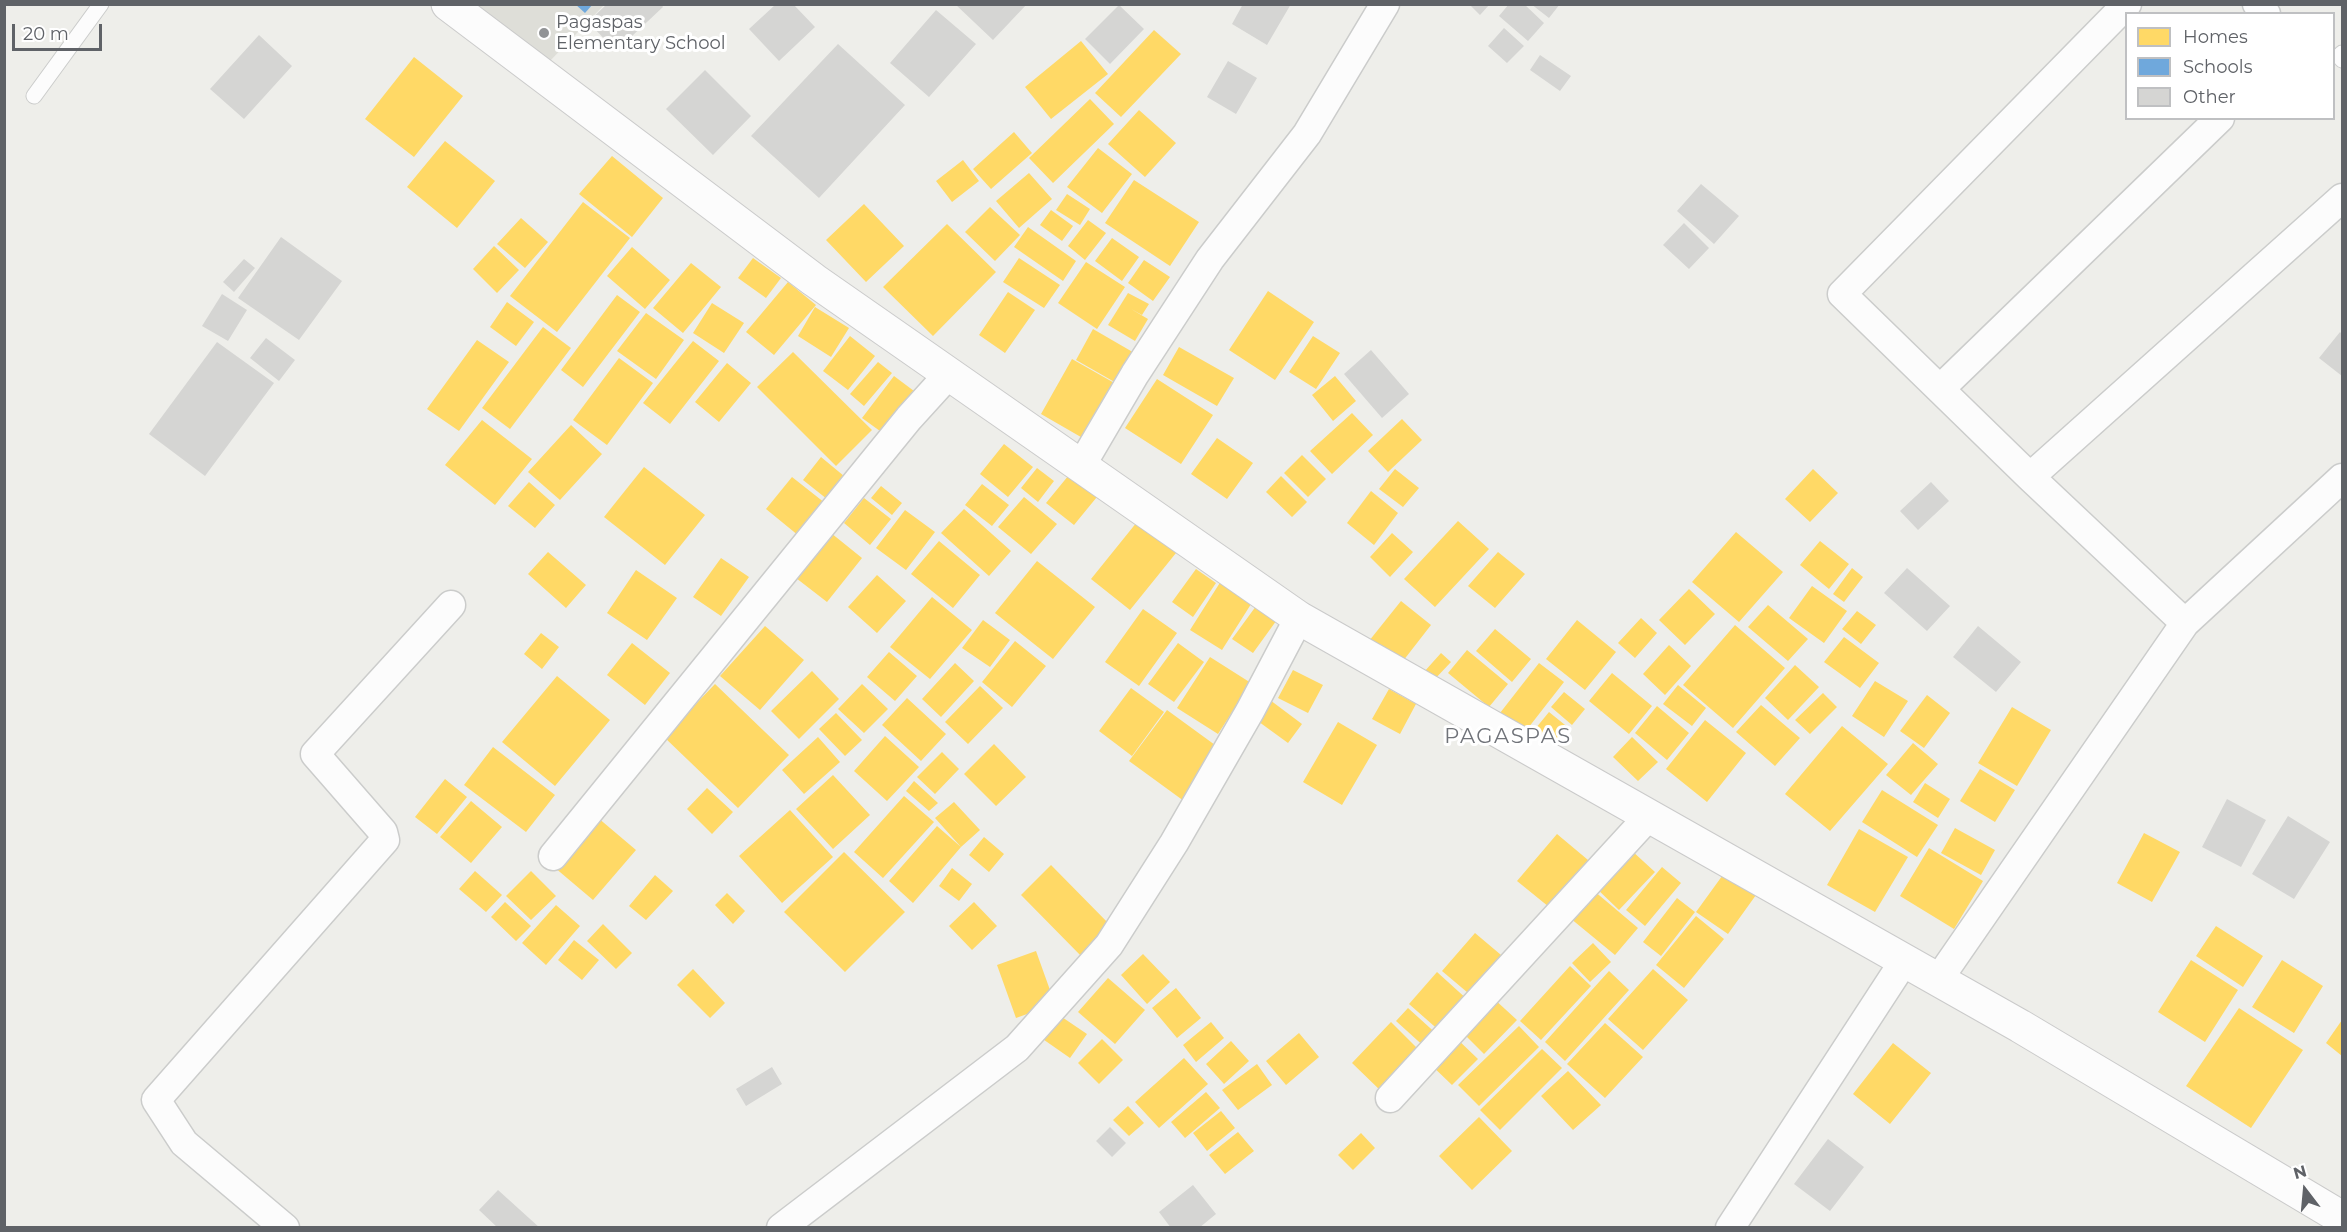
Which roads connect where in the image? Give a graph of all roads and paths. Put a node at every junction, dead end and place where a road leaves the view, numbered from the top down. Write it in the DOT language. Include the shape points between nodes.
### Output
graph roads {
  1 [pos="102,4"];
  2 [pos="448,4"];
  3 [pos="1385,4"];
  4 [pos="2127,4"];
  5 [pos="2343,53"];
  6 [pos="2343,60"];
  7 [pos="34,96"];
  8 [pos="2218,120"];
  9 [pos="2343,198"];
  10 [pos="949,374"];
  11 [pos="1940,389"];
  12 [pos="1081,466"];
  13 [pos="2030,477"];
  14 [pos="2343,478"];
  15 [pos="451,605"];
  16 [pos="1299,618"];
  17 [pos="2185,623"];
  18 [pos="1649,816"];
  19 [pos="553,856"];
  20 [pos="1904,961"];
  21 [pos="1938,980"];
  22 [pos="1390,1098"];
  23 [pos="2343,1218"];
  24 [pos="285,1227"];
  25 [pos="781,1227"];
  26 [pos="1730,1227"];
  1 -- 7 [label="lane"];
  2 -- 10 [label="main road" via="814,280"];
  3 -- 12 [label="street" via="1307,134 1210,259"];
  4 -- 11 [label="street" via="1842,294"];
  5 -- 6 [label="lane" via="2339,56"];
  8 -- 11 [label="street"];
  9 -- 13 [label="street"];
  10 -- 12 [label="main road"];
  10 -- 19 [label="street"];
  11 -- 13 [label="street"];
  12 -- 16 [label="main road"];
  13 -- 17 [label="street"];
  14 -- 17 [label="street"];
  15 -- 24 [label="street" via="315,754 383,832 385,840 156,1101 184,1143"];
  16 -- 18 [label="main road"];
  16 -- 25 [label="street" via="1251,711 1109,945 1017,1048"];
  17 -- 21 [label="street"];
  18 -- 20 [label="main road"];
  18 -- 22 [label="street"];
  20 -- 21 [label="main road"];
  20 -- 26 [label="street"];
  21 -- 23 [label="main road"];
}
